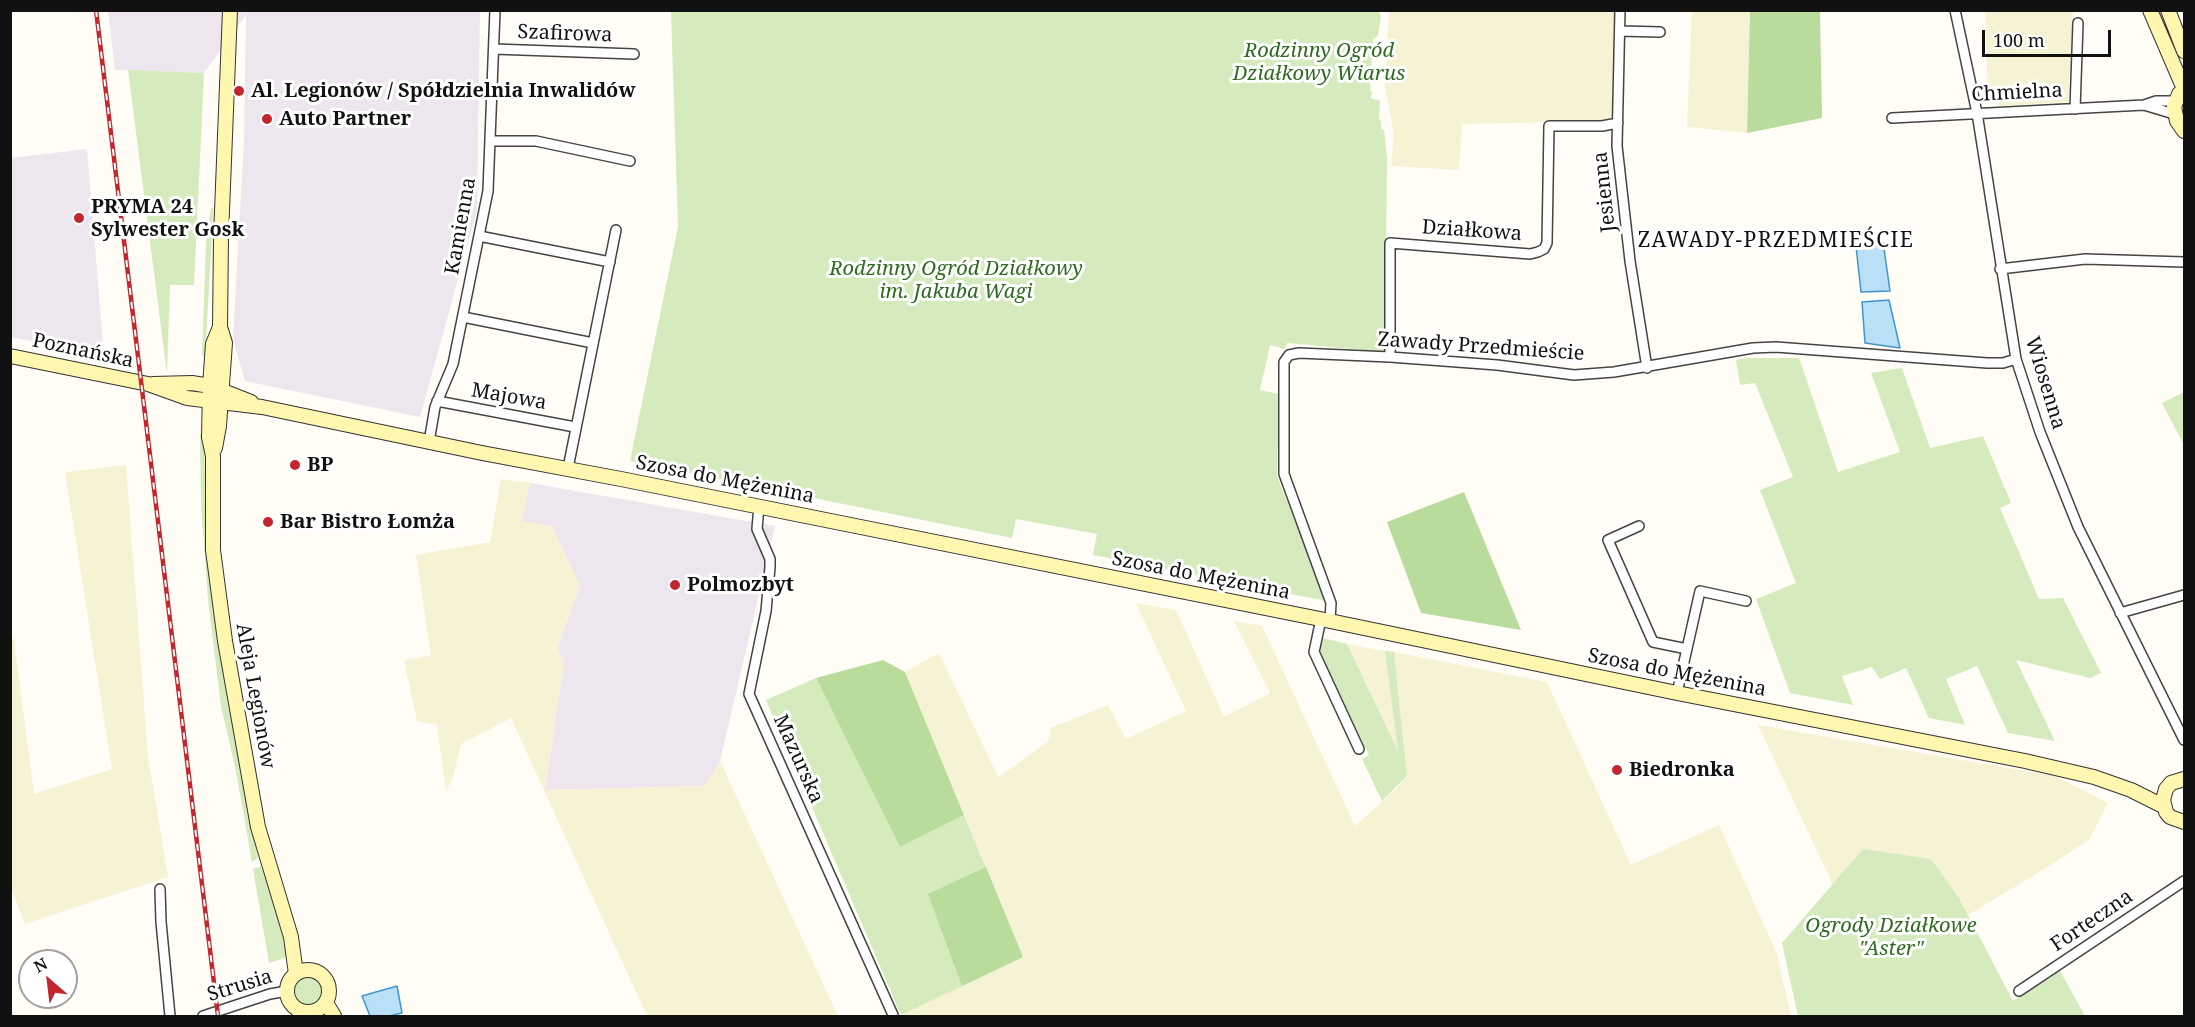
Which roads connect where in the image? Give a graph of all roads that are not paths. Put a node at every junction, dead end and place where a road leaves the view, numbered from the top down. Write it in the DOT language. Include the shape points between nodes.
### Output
graph roads {
  1 [pos="230,10"];
  2 [pos="495,10"];
  3 [pos="1620,10"];
  4 [pos="1955,10"];
  5 [pos="2150,10"];
  6 [pos="2168,10"];
  7 [pos="2078,22"];
  8 [pos="1621,31"];
  9 [pos="1660,32"];
  10 [pos="494,49"];
  11 [pos="2184,51"];
  12 [pos="634,54"];
  13 [pos="2180,98"];
  14 [pos="2075,108"];
  15 [pos="1977,113"];
  16 [pos="1892,118"];
  17 [pos="1618,123"];
  18 [pos="2184,131"];
  19 [pos="490,141"];
  20 [pos="630,161"];
  21 [pos="616,230"];
  22 [pos="479,236"];
  23 [pos="610,262"];
  24 [pos="2184,262"];
  25 [pos="2000,269"];
  26 [pos="463,317"];
  27 [pos="593,343"];
  28 [pos="10,356"];
  29 [pos="1390,357"];
  30 [pos="2016,359"];
  31 [pos="1647,368"];
  32 [pos="215,395"];
  33 [pos="437,401"];
  34 [pos="575,427"];
  35 [pos="429,442"];
  36 [pos="568,468"];
  37 [pos="759,506"];
  38 [pos="1639,526"];
  39 [pos="2184,595"];
  40 [pos="1746,601"];
  41 [pos="2120,613"];
  42 [pos="1326,620"];
  43 [pos="1687,649"];
  44 [pos="1677,693"];
  45 [pos="2184,740"];
  46 [pos="1359,748"];
  47 [pos="2184,780"];
  48 [pos="2166,789"];
  49 [pos="2131,790"];
  50 [pos="2163,806"];
  51 [pos="2184,822"];
  52 [pos="2184,881"];
  53 [pos="160,889"];
  54 [pos="291,937"];
  55 [pos="310,970"];
  56 [pos="296,974"];
  57 [pos="287,991"];
  58 [pos="2019,991"];
  59 [pos="311,1012"];
  60 [pos="893,1015"];
  61 [pos="170,1017"];
  62 [pos="203,1017"];
  63 [pos="334,1017"];
  1 -- 32 [label="main road, Aleja Legionów" via="221,236 220,327 225,343"];
  2 -- 10 [label="street, Kamienna"];
  3 -- 8 [label="street, Jesienna"];
  4 -- 15 [label="street, Wiosenna"];
  5 -- 13 [label="main road"];
  6 -- 11 [label="main road"];
  7 -- 14 [label="street"];
  8 -- 9 [label="street"];
  8 -- 17 [label="street, Jesienna"];
  10 -- 12 [label="street, Szafirowa"];
  10 -- 19 [label="street, Kamienna"];
  13 -- 14 [label="street, Chmielna" via="2144,105"];
  13 -- 18 [label="main road" via="2177,121"];
  14 -- 15 [label="street, Chmielna"];
  15 -- 16 [label="street, Chmielna"];
  15 -- 25 [label="street, Wiosenna"];
  17 -- 29 [label="street, Działkowa" via="1550,126 1544,249 1530,254 1390,243"];
  17 -- 31 [label="street, Jesienna" via="1619,169"];
  19 -- 20 [label="street" via="536,141"];
  19 -- 22 [label="street, Kamienna" via="488,191"];
  21 -- 23 [label="street"];
  22 -- 23 [label="street"];
  22 -- 26 [label="street, Kamienna"];
  23 -- 27 [label="street"];
  24 -- 25 [label="street" via="2085,259"];
  25 -- 30 [label="street, Wiosenna"];
  26 -- 27 [label="street"];
  26 -- 33 [label="street, Kamienna" via="453,364"];
  27 -- 34 [label="street"];
  28 -- 32 [label="main road, Poznańska" via="148,384 192,383"];
  29 -- 31 [label="street, Zawady Przedmieście" via="1574,375"];
  29 -- 42 [label="street, Zawady Przedmieście" via="1299,353 1289,355 1284,362 1284,474 1331,603"];
  30 -- 31 [label="street, Zawady Przedmieście" via="1987,363 1776,347"];
  30 -- 41 [label="street, Wiosenna" via="2057,478"];
  32 -- 35 [label="main road, Szosa do Mężenina"];
  32 -- 54 [label="main road, Aleja Legionów" via="218,437 213,456 213,550 225,641 258,827"];
  33 -- 34 [label="street, Majowa"];
  33 -- 35 [label="street, Kamienna"];
  34 -- 36 [label="street"];
  35 -- 36 [label="main road, Szosa do Mężenina"];
  36 -- 37 [label="main road, Szosa do Mężenina"];
  37 -- 42 [label="main road, Szosa do Mężenina"];
  37 -- 60 [label="street, Mazurska" via="757,529 770,567 766,611 749,694"];
  38 -- 43 [label="street" via="1608,540 1653,642"];
  39 -- 41 [label="street"];
  40 -- 43 [label="street" via="1700,591"];
  41 -- 45 [label="street, Wiosenna"];
  42 -- 44 [label="main road, Szosa do Mężenina"];
  42 -- 46 [label="street" via="1314,652"];
  43 -- 44 [label="street"];
  44 -- 49 [label="main road, Szosa do Mężenina" via="2025,760"];
  47 -- 48 [label="main road" via="2171,783"];
  48 -- 49 [label="main road, Szosa do Mężenina"];
  48 -- 50 [label="main road"];
  49 -- 50 [label="main road, Szosa do Mężenina"];
  50 -- 51 [label="main road, Szosa do Mężenina" via="2170,816"];
  52 -- 58 [label="street, Forteczna"];
  53 -- 61 [label="street"];
  54 -- 55 [label="main road, Aleja Legionów"];
  54 -- 56 [label="main road, Aleja Legionów"];
  55 -- 56 [label="main road"];
  55 -- 59 [label="main road" via="326,979 329,991"];
  56 -- 57 [label="main road"];
  57 -- 59 [label="main road" via="292,1005"];
  57 -- 62 [label="street, Strusia"];
  59 -- 63 [label="main road"];
}
